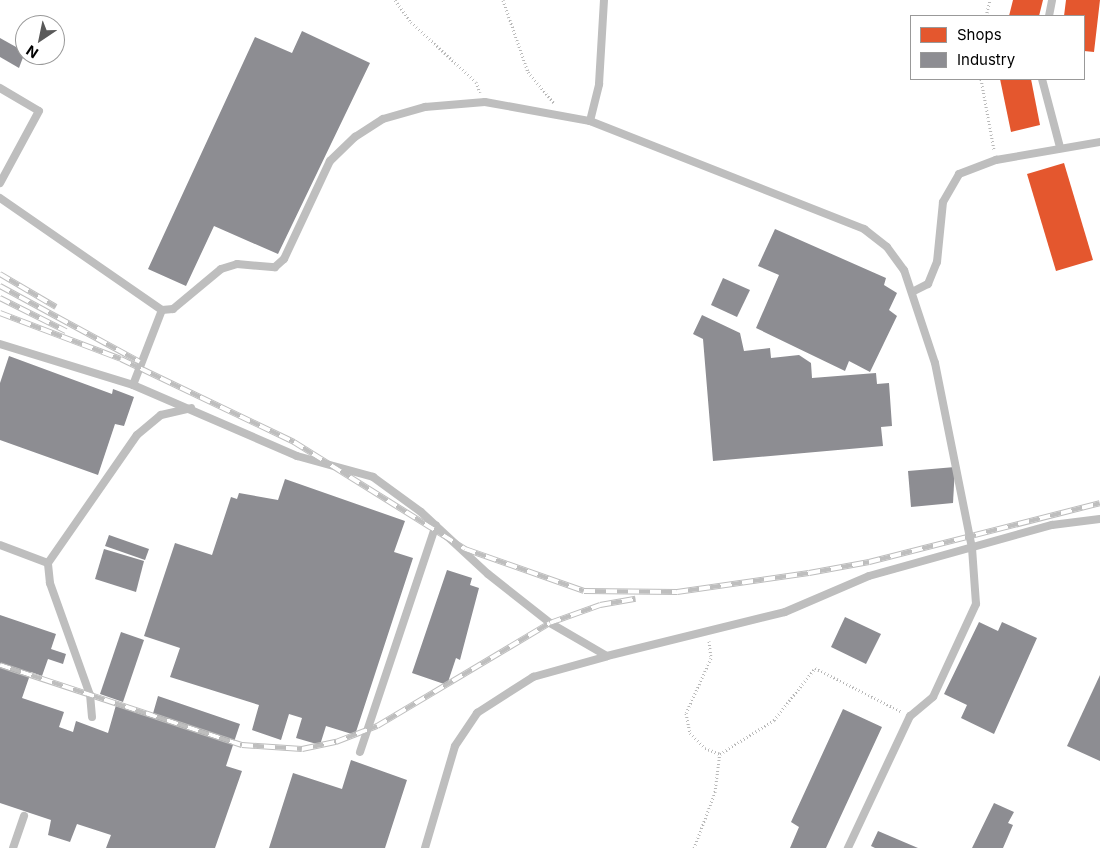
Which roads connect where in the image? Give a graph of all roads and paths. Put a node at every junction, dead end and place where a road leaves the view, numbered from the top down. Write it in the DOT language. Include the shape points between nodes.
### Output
graph roads {
  1 [pos="395,0"];
  2 [pos="503,0"];
  3 [pos="604,0"];
  4 [pos="990,0"];
  5 [pos="1052,0"];
  6 [pos="986,15"];
  7 [pos="1049,15"];
  8 [pos="981,80"];
  9 [pos="1042,80"];
  10 [pos="0,88"];
  11 [pos="484,102"];
  12 [pos="566,117"];
  13 [pos="590,121"];
  14 [pos="1100,142"];
  15 [pos="1060,147"];
  16 [pos="996,160"];
  17 [pos="0,183"];
  18 [pos="0,198"];
  19 [pos="912,292"];
  20 [pos="162,310"];
  21 [pos="0,344"];
  22 [pos="133,385"];
  23 [pos="191,408"];
  24 [pos="1100,519"];
  25 [pos="436,525"];
  26 [pos="0,545"];
  27 [pos="972,548"];
  28 [pos="48,563"];
  29 [pos="708,635"];
  30 [pos="607,656"];
  31 [pos="910,716"];
  32 [pos="92,717"];
  33 [pos="360,752"];
  34 [pos="720,754"];
  35 [pos="24,816"];
  36 [pos="14,846"];
  37 [pos="24,848"];
  38 [pos="425,848"];
  39 [pos="694,848"];
  40 [pos="848,848"];
  1 -- 11 [label="path" via="440,52 476,82"];
  2 -- 12 [label="path" via="528,72"];
  3 -- 13 [label="lane" via="599,84"];
  4 -- 6 [label="path"];
  5 -- 7 [label="lane"];
  8 -- 16 [label="path"];
  9 -- 15 [label="lane"];
  10 -- 17 [label="lane" via="39,111"];
  11 -- 12 [label="lane"];
  11 -- 20 [label="lane" via="425,107 376,123 330,161 284,259 275,267 237,264 221,269 181,304"];
  12 -- 13 [label="lane"];
  13 -- 19 [label="lane" via="864,229 887,247 904,270"];
  14 -- 15 [label="lane"];
  15 -- 16 [label="lane"];
  16 -- 19 [label="lane" via="969,168 951,181 943,202 937,262 928,284"];
  18 -- 20 [label="lane"];
  19 -- 27 [label="lane" via="935,363"];
  20 -- 22 [label="lane"];
  21 -- 22 [label="lane"];
  22 -- 23 [label="lane"];
  23 -- 25 [label="lane" via="297,456 373,477"];
  23 -- 28 [label="lane" via="160,415 138,435"];
  24 -- 27 [label="lane" via="1052,525"];
  25 -- 30 [label="lane" via="546,620"];
  25 -- 33 [label="lane"];
  26 -- 28 [label="lane"];
  27 -- 29 [label="lane" via="869,576 785,612"];
  27 -- 31 [label="lane" via="976,604 933,697"];
  28 -- 32 [label="lane" via="50,583 90,695"];
  29 -- 30 [label="lane"];
  29 -- 34 [label="path" via="711,658 686,713 690,733 705,748"];
  30 -- 38 [label="lane" via="533,677 477,713 455,746"];
  31 -- 34 [label="path" via="815,668 774,720"];
  31 -- 40 [label="lane"];
  34 -- 39 [label="path" via="715,792"];
  35 -- 36 [label="lane"];
  36 -- 37 [label="lane"];
}
